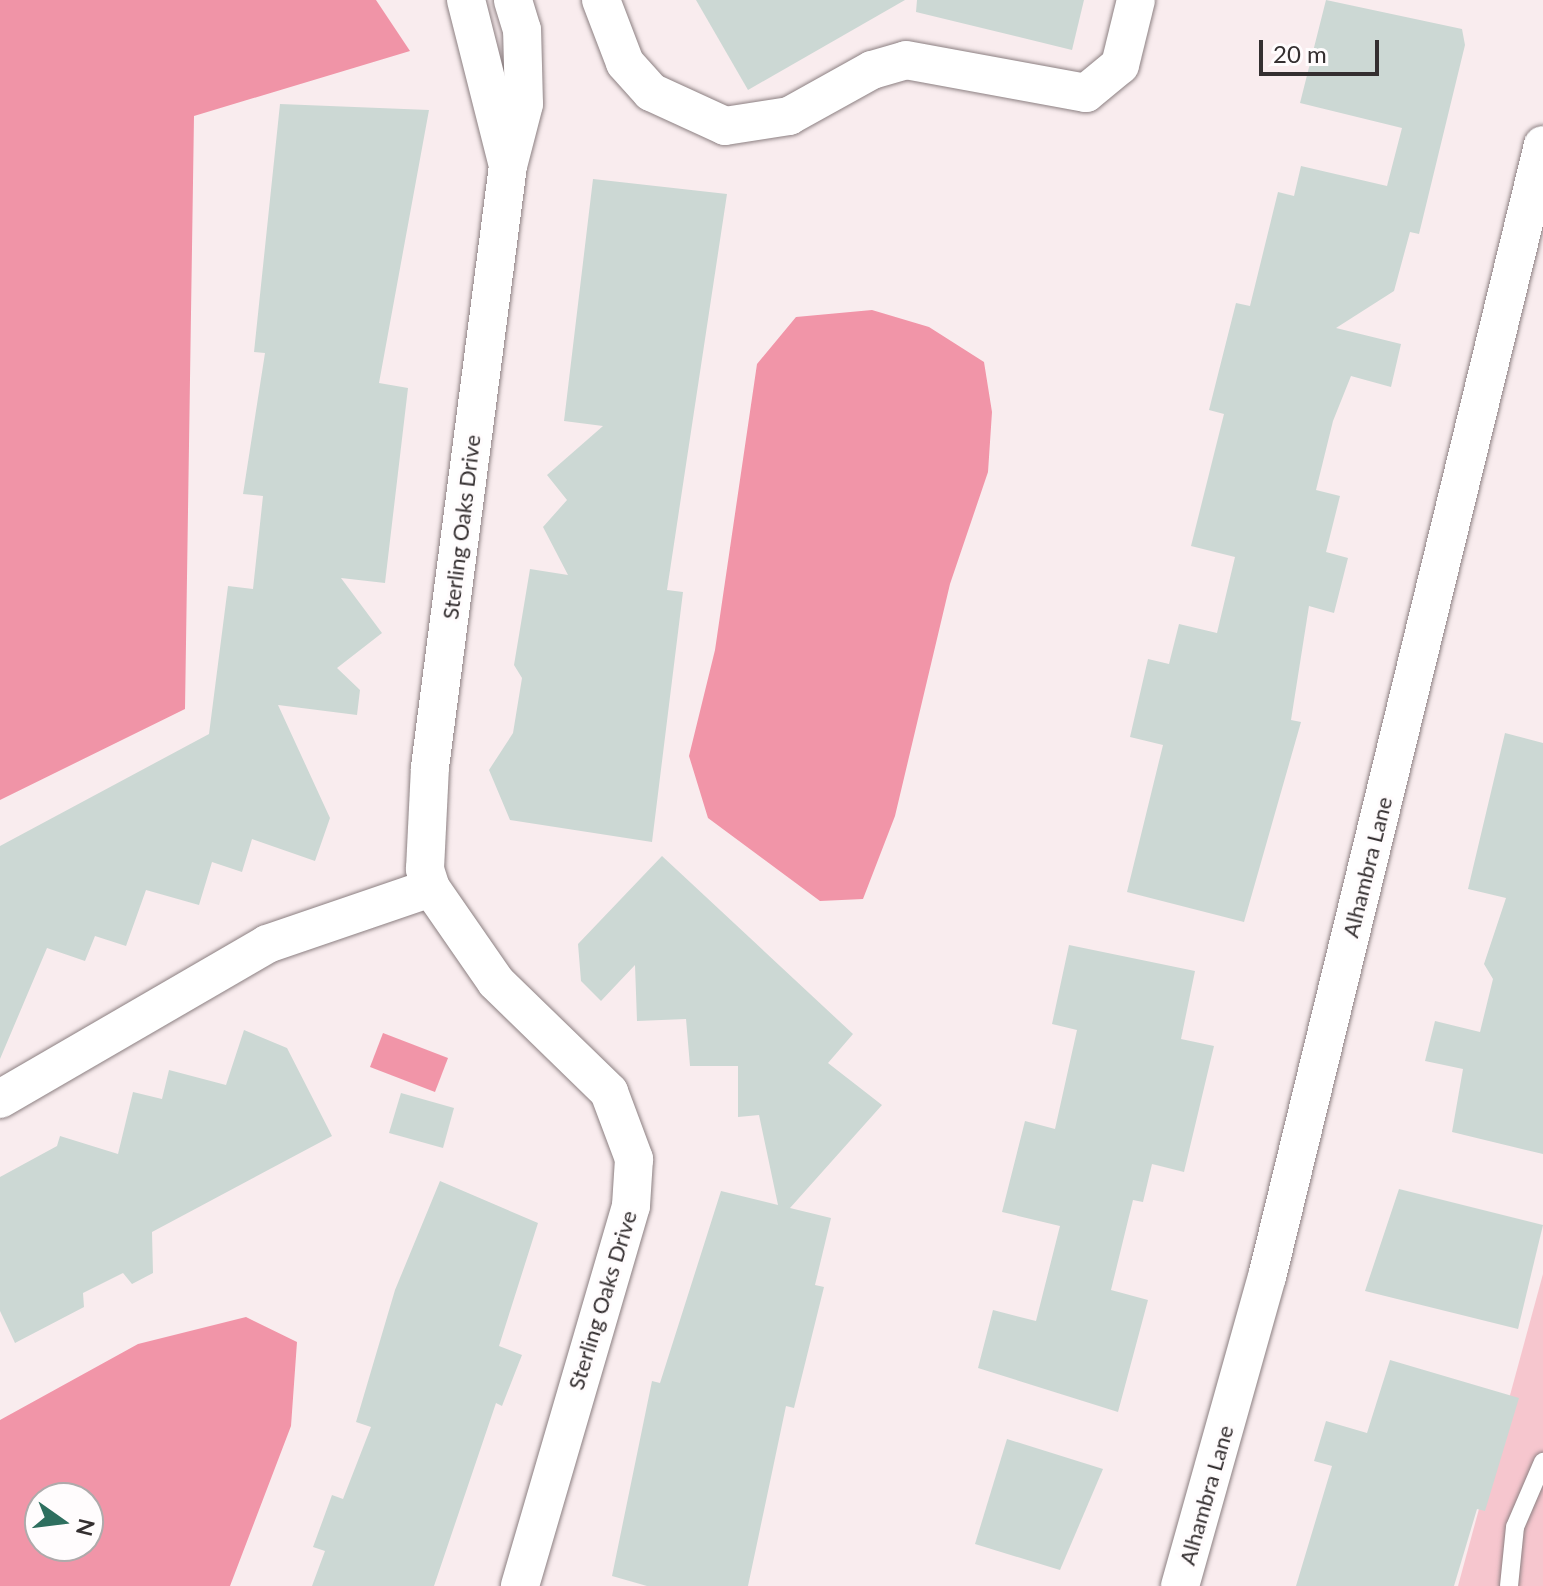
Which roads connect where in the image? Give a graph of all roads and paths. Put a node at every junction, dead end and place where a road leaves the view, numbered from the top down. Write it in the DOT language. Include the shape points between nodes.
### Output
graph roads {
  1 [pos="466,0"];
  2 [pos="513,0"];
  3 [pos="601,0"];
  4 [pos="1136,0"];
  5 [pos="1543,145"];
  6 [pos="508,166"];
  7 [pos="431,888"];
  8 [pos="0,1099"];
  9 [pos="1543,1462"];
  10 [pos="520,1586"];
  11 [pos="1180,1586"];
  12 [pos="1509,1586"];
  1 -- 6 [label="street, Sterling Oaks Drive"];
  2 -- 6 [label="street, Sterling Oaks Drive" via="522,30 524,104"];
  3 -- 4 [label="street" via="625,63 651,92 725,126 789,116 872,70 906,60 1086,93 1120,65"];
  5 -- 11 [label="street, Alhambra Lane" via="1267,1277"];
  6 -- 7 [label="street, Sterling Oaks Drive" via="430,767 425,869"];
  7 -- 8 [label="street" via="267,944"];
  7 -- 10 [label="street, Sterling Oaks Drive" via="496,982 609,1092 634,1159 631,1206"];
  9 -- 12 [label="lane" via="1522,1502"];
}
